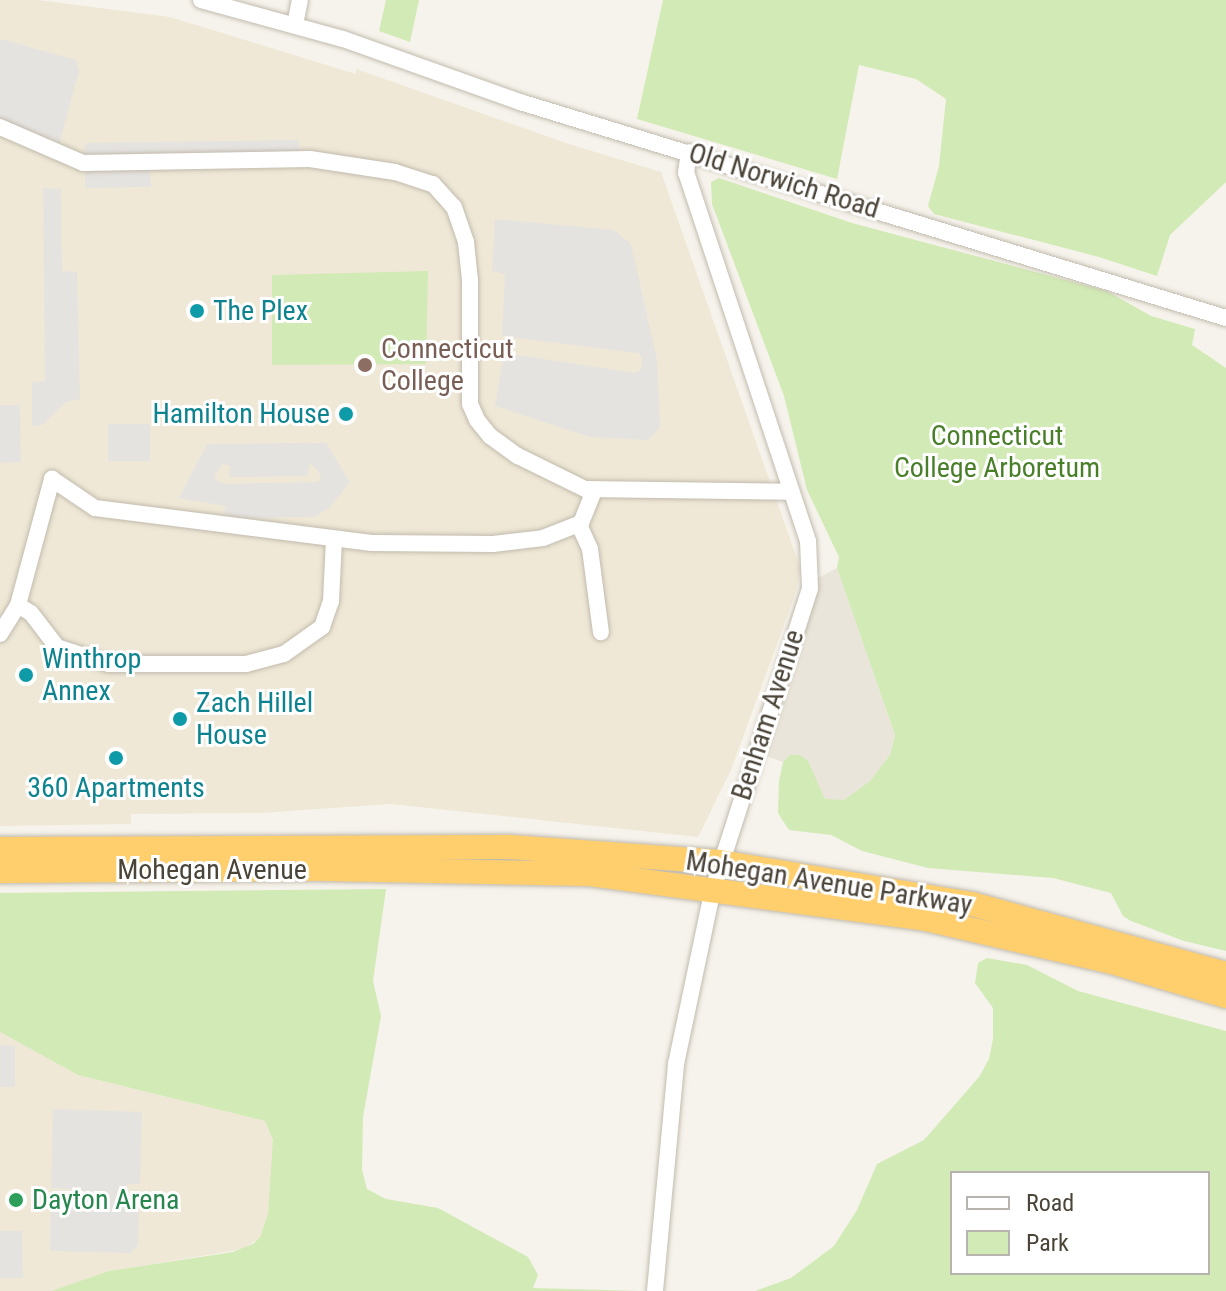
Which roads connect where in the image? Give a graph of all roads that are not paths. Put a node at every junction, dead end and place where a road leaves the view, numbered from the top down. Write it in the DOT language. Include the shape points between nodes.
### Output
graph roads {
  1 [pos="201,0"];
  2 [pos="300,0"];
  3 [pos="295,25"];
  4 [pos="0,127"];
  5 [pos="689,152"];
  6 [pos="1226,318"];
  7 [pos="594,490"];
  8 [pos="790,492"];
  9 [pos="579,525"];
  10 [pos="334,540"];
  11 [pos="18,605"];
  12 [pos="601,632"];
  13 [pos="0,634"];
  14 [pos="0,849"];
  15 [pos="424,860"];
  16 [pos="720,862"];
  17 [pos="0,871"];
  18 [pos="713,889"];
  19 [pos="1226,974"];
  20 [pos="1226,996"];
  21 [pos="655,1291"];
  1 -- 3 [label="street, Old Norwich Road"];
  2 -- 3 [label="street"];
  3 -- 5 [label="street, Old Norwich Road" via="520,102"];
  4 -- 7 [label="street" via="87,164 299,159 395,172 433,184 457,214 469,259 468,386 475,417 518,456"];
  5 -- 6 [label="street, Old Norwich Road"];
  5 -- 8 [label="street, Benham Avenue" via="686,173"];
  7 -- 8 [label="street"];
  7 -- 9 [label="street"];
  8 -- 16 [label="street, Benham Avenue" via="808,541 810,588"];
  9 -- 10 [label="street" via="543,538 493,544"];
  9 -- 12 [label="street" via="590,549"];
  10 -- 11 [label="street" via="95,508 52,479"];
  10 -- 11 [label="street" via="331,601 322,627 284,654 246,664 109,664 57,647"];
  11 -- 13 [label="street"];
  14 -- 15 [label="highway, Mohegan Avenue"];
  15 -- 16 [label="highway, Mohegan Avenue Parkway" via="510,847"];
  15 -- 17 [label="highway, Mohegan Avenue"];
  15 -- 18 [label="highway, Mohegan Avenue Parkway"];
  16 -- 18 [label="street, Benham Avenue"];
  16 -- 19 [label="highway, Mohegan Avenue Parkway" via="972,904"];
  18 -- 20 [label="highway, Mohegan Avenue Parkway" via="926,919 1112,962"];
  18 -- 21 [label="street, Benham Avenue" via="676,1064"];
}
